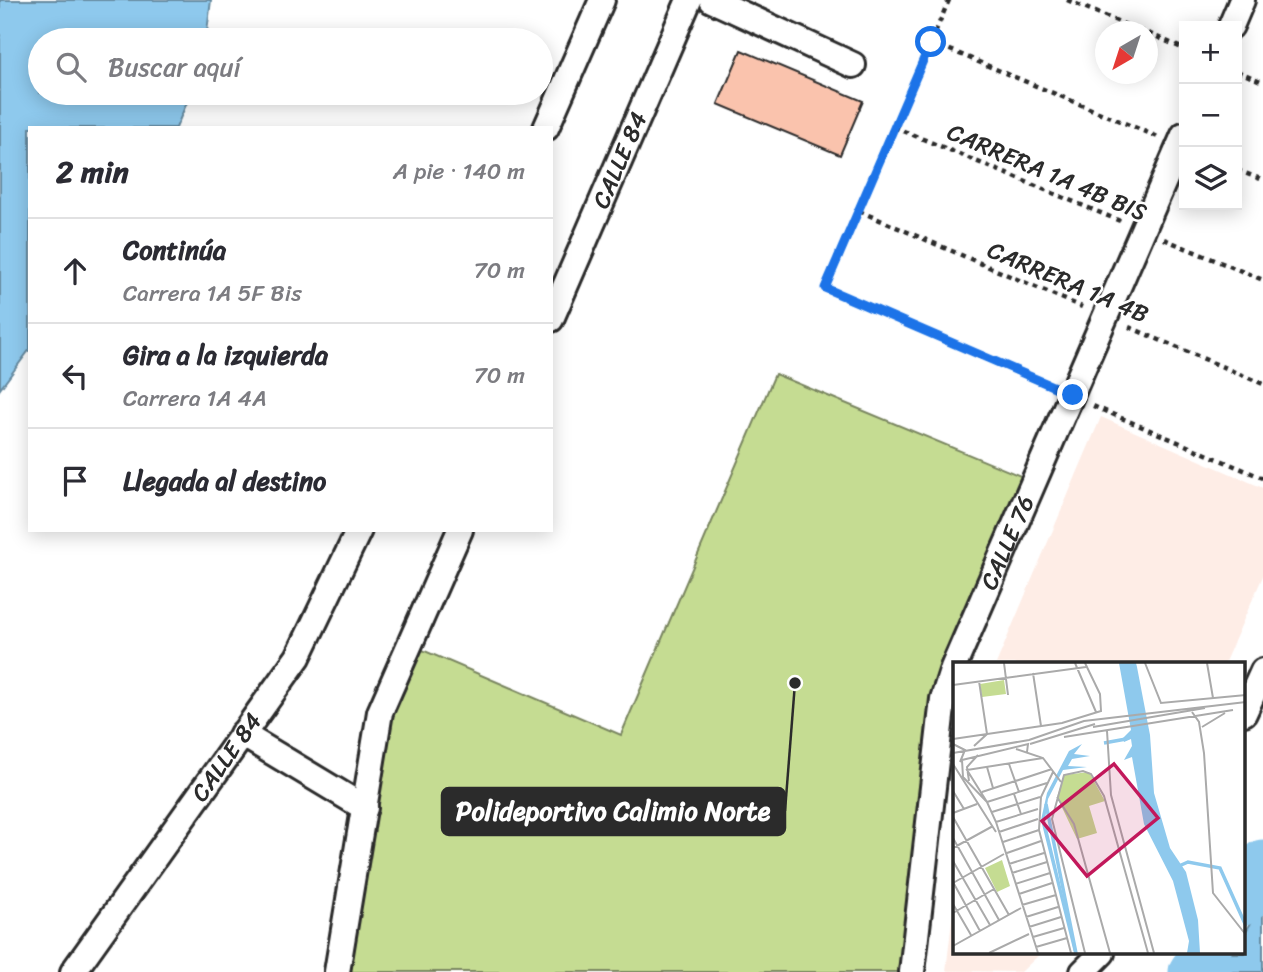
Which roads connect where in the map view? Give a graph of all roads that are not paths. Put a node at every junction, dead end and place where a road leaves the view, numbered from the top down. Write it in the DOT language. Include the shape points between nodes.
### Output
graph roads {
  1 [pos="602,0"];
  2 [pos="688,0"];
  3 [pos="712,0"];
  4 [pos="1242,0"];
  5 [pos="1233,21"];
  6 [pos="853,65"];
  7 [pos="547,126"];
  8 [pos="1179,147"];
  9 [pos="553,314"];
  10 [pos="358,532"];
  11 [pos="459,532"];
  12 [pos="956,662"];
  13 [pos="953,668"];
  14 [pos="1263,671"];
  15 [pos="1246,709"];
  16 [pos="242,734"];
  17 [pos="365,808"];
  18 [pos="1101,954"];
  19 [pos="73,972"];
  20 [pos="337,972"];
  21 [pos="912,972"];
  22 [pos="1083,972"];
  1 -- 7 [label="street"];
  2 -- 9 [label="street, CALLE 84"];
  3 -- 6 [label="street"];
  4 -- 5 [label="street"];
  8 -- 12 [label="street, CALLE 76"];
  10 -- 16 [label="street, CALLE 84" via="298,657"];
  11 -- 17 [label="street" via="380,712"];
  13 -- 21 [label="street, CALLE 76" via="943,699"];
  14 -- 15 [label="street"];
  16 -- 17 [label="street"];
  16 -- 19 [label="street, CALLE 84"];
  17 -- 20 [label="street"];
  18 -- 22 [label="street"];
}
